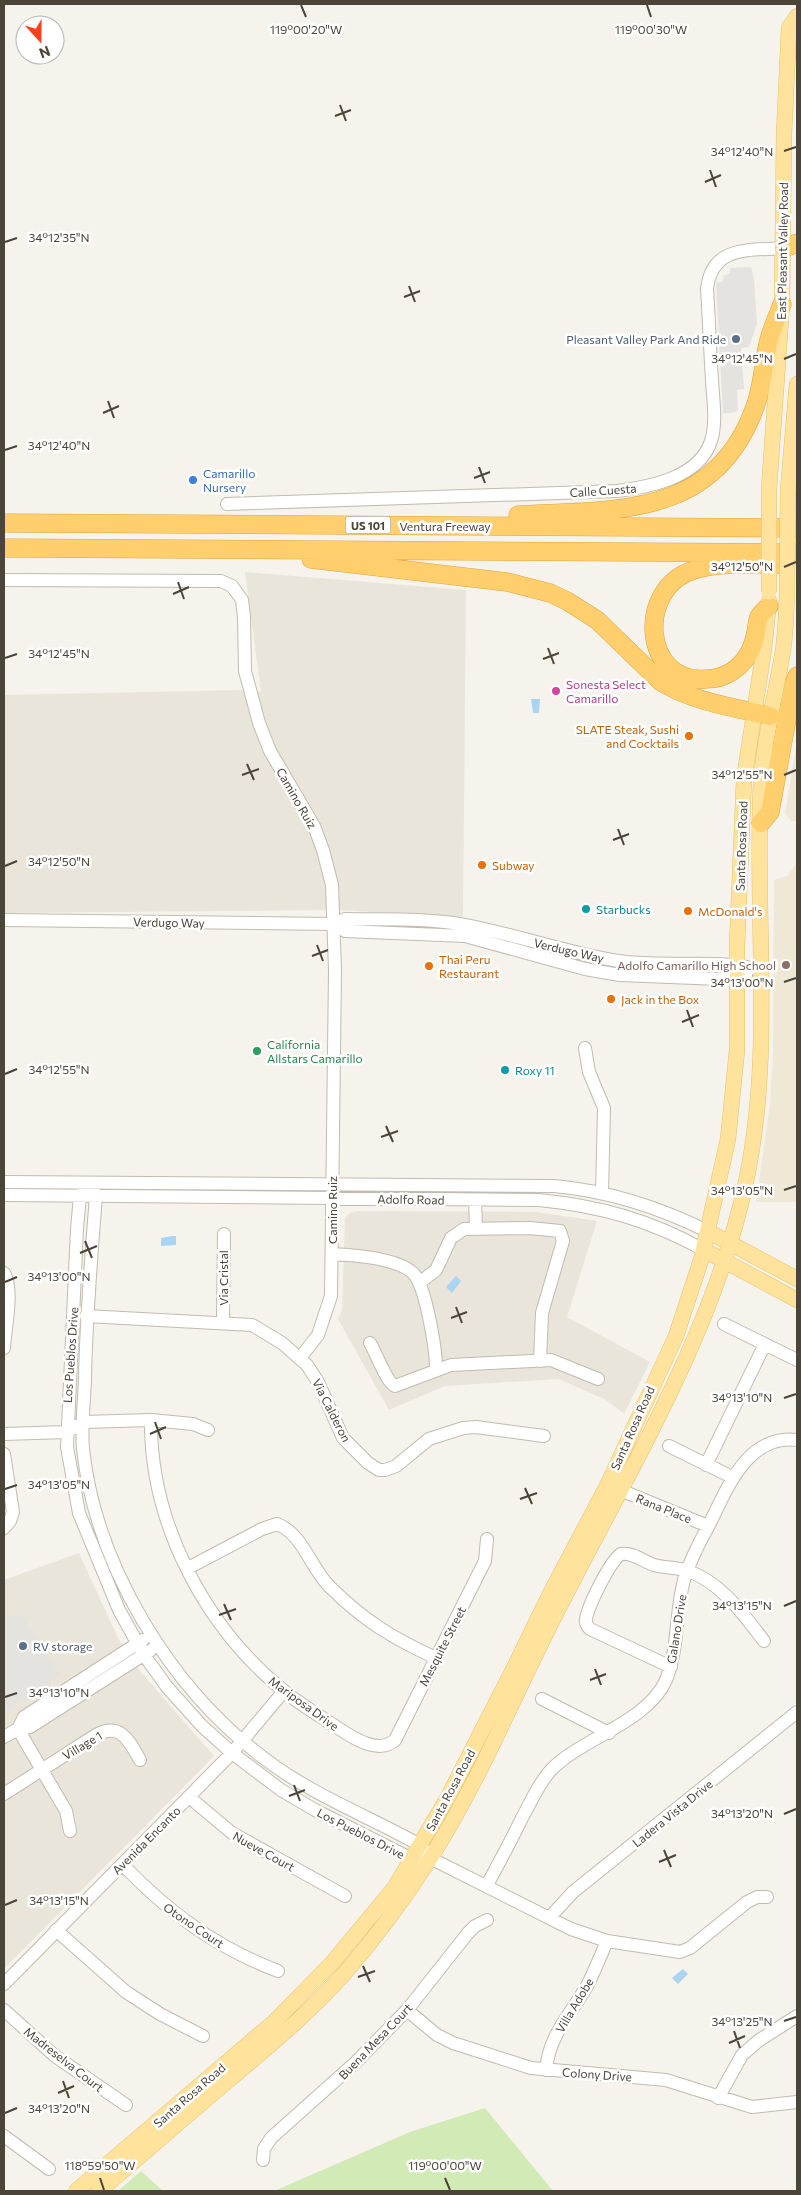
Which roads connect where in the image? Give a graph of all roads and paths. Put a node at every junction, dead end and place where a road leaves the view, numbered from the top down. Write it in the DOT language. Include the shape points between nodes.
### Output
graph roads {
  1 [pos="797,16"];
  2 [pos="793,248"];
  3 [pos="782,304"];
  4 [pos="797,384"];
  5 [pos="769,489"];
  6 [pos="227,504"];
  7 [pos="797,521"];
  8 [pos="4,523"];
  9 [pos="406,526"];
  10 [pos="732,527"];
  11 [pos="797,528"];
  12 [pos="4,548"];
  13 [pos="236,549"];
  14 [pos="797,553"];
  15 [pos="797,564"];
  16 [pos="4,580"];
  17 [pos="769,599"];
  18 [pos="797,676"];
  19 [pos="762,714"];
  20 [pos="761,822"];
  21 [pos="4,920"];
  22 [pos="334,924"];
  23 [pos="761,970"];
  24 [pos="737,971"];
  25 [pos="585,1048"];
  26 [pos="4,1182"];
  27 [pos="332,1183"];
  28 [pos="90,1184"];
  29 [pos="602,1192"];
  30 [pos="4,1196"];
  31 [pos="80,1196"];
  32 [pos="96,1196"];
  33 [pos="332,1198"];
  34 [pos="475,1200"];
  35 [pos="476,1228"];
  36 [pos="709,1232"];
  37 [pos="224,1234"];
  38 [pos="730,1243"];
  39 [pos="704,1250"];
  40 [pos="332,1254"];
  41 [pos="724,1262"];
  42 [pos="4,1273"];
  43 [pos="797,1279"];
  44 [pos="419,1283"];
  45 [pos="797,1300"];
  46 [pos="86,1316"];
  47 [pos="223,1322"];
  48 [pos="724,1324"];
  49 [pos="370,1343"];
  50 [pos="765,1344"];
  51 [pos="4,1348"];
  52 [pos="300,1358"];
  53 [pos="797,1360"];
  54 [pos="540,1361"];
  55 [pos="436,1369"];
  56 [pos="598,1379"];
  57 [pos="150,1420"];
  58 [pos="84,1422"];
  59 [pos="208,1430"];
  60 [pos="66,1432"];
  61 [pos="4,1434"];
  62 [pos="544,1436"];
  63 [pos="797,1440"];
  64 [pos="669,1446"];
  65 [pos="4,1454"];
  66 [pos="706,1465"];
  67 [pos="732,1477"];
  68 [pos="620,1490"];
  69 [pos="7,1525"];
  70 [pos="708,1526"];
  71 [pos="487,1539"];
  72 [pos="188,1568"];
  73 [pos="687,1570"];
  74 [pos="154,1641"];
  75 [pos="764,1641"];
  76 [pos="140,1649"];
  77 [pos="436,1658"];
  78 [pos="671,1667"];
  79 [pos="96,1669"];
  80 [pos="103,1680"];
  81 [pos="284,1691"];
  82 [pos="542,1699"];
  83 [pos="797,1712"];
  84 [pos="18,1729"];
  85 [pos="609,1732"];
  86 [pos="4,1737"];
  87 [pos="243,1741"];
  88 [pos="386,1747"];
  89 [pos="232,1753"];
  90 [pos="140,1760"];
  91 [pos="43,1769"];
  92 [pos="4,1794"];
  93 [pos="189,1797"];
  94 [pos="70,1831"];
  95 [pos="420,1845"];
  96 [pos="430,1858"];
  97 [pos="412,1859"];
  98 [pos="122,1864"];
  99 [pos="487,1885"];
  100 [pos="345,1896"];
  101 [pos="767,1897"];
  102 [pos="550,1917"];
  103 [pos="487,1920"];
  104 [pos="56,1930"];
  105 [pos="607,1941"];
  106 [pos="278,1971"];
  107 [pos="4,1984"];
  108 [pos="4,2010"];
  109 [pos="407,2010"];
  110 [pos="797,2016"];
  111 [pos="203,2036"];
  112 [pos="546,2070"];
  113 [pos="718,2098"];
  114 [pos="797,2102"];
  115 [pos="126,2105"];
  116 [pos="4,2136"];
  117 [pos="263,2160"];
  118 [pos="49,2169"];
  119 [pos="76,2191"];
  120 [pos="99,2191"];
  1 -- 2 [label="main road, East Pleasant Valley Road" via="789,28 784,134"];
  2 -- 3 [label="main road, East Pleasant Valley Road"];
  2 -- 6 [label="street, Calle Cuesta" via="736,252 726,255 712,270 707,289 714,408 710,442 702,456 672,478 617,491"];
  3 -- 5 [label="main road, East Pleasant Valley Road"];
  3 -- 9 [label="highway" via="769,340 757,404 749,424 728,455 689,489 655,503 632,508"];
  4 -- 19 [label="main road, Santa Rosa Road, bridge" via="788,490 783,652"];
  5 -- 17 [label="main road, Santa Rosa Road, bridge"];
  7 -- 10 [label="highway"];
  8 -- 9 [label="highway, Ventura Freeway / US 101"];
  9 -- 10 [label="highway, Ventura Freeway / US 101"];
  10 -- 11 [label="highway, Ventura Freeway / US 101"];
  12 -- 13 [label="highway, Ventura Freeway / US 101"];
  13 -- 14 [label="highway, Ventura Freeway / US 101"];
  13 -- 19 [label="highway" via="507,582 550,593 597,620 641,664 674,689 687,696"];
  15 -- 17 [label="highway" via="704,567 684,574 668,586 655,607 654,639 664,660 674,670 699,680 729,674 744,661 754,644 759,617"];
  16 -- 22 [label="street, Camino Ruiz" via="192,580 221,581 232,586 244,607 245,666 251,699 270,751 302,805 323,850 332,885"];
  17 -- 19 [label="main road, Santa Rosa Road"];
  18 -- 20 [label="highway" via="770,812"];
  19 -- 20 [label="main road, Santa Rosa Road"];
  19 -- 24 [label="main road, Santa Rosa Road" via="744,779"];
  20 -- 23 [label="main road, Santa Rosa Road"];
  21 -- 22 [label="street, Verdugo Way"];
  22 -- 24 [label="street, Verdugo Way" via="345,919 434,921 479,928 617,961"];
  22 -- 27 [label="street, Camino Ruiz"];
  23 -- 24 [label="street, Verdugo Way"];
  23 -- 38 [label="main road, Santa Rosa Road" via="757,1105 747,1177"];
  24 -- 36 [label="main road, Santa Rosa Road" via="733,1102"];
  25 -- 29 [label="street" via="589,1072 604,1108"];
  26 -- 28 [label="street, Adolfo Road"];
  27 -- 28 [label="street, Adolfo Road"];
  27 -- 29 [label="street, Adolfo Road" via="546,1185"];
  27 -- 33 [label="street, Camino Ruiz"];
  28 -- 31 [label="street"];
  28 -- 32 [label="street"];
  29 -- 36 [label="street, Adolfo Road" via="670,1213"];
  30 -- 31 [label="street, Adolfo Road"];
  31 -- 32 [label="street, Adolfo Road"];
  31 -- 60 [label="street, Los Pueblos Drive"];
  32 -- 33 [label="street, Adolfo Road"];
  32 -- 46 [label="street, Los Pueblos Drive"];
  33 -- 34 [label="street, Adolfo Road"];
  33 -- 40 [label="street, Camino Ruiz"];
  34 -- 35 [label="street"];
  34 -- 39 [label="street, Adolfo Road" via="538,1200 604,1209 660,1228"];
  35 -- 44 [label="street" via="464,1229 453,1236 436,1270"];
  35 -- 54 [label="street" via="536,1228 558,1230 562,1234 563,1241 541,1316"];
  36 -- 38 [label="main road, Adolfo Road"];
  36 -- 39 [label="main road, Santa Rosa Road"];
  37 -- 47 [label="street, Via Cristal"];
  38 -- 41 [label="main road, Santa Rosa Road"];
  38 -- 43 [label="main road, Adolfo Road"];
  39 -- 41 [label="main road, Adolfo Road"];
  39 -- 95 [label="main road, Santa Rosa Road" via="676,1336 608,1484 448,1797"];
  40 -- 44 [label="street" via="362,1256 401,1267 412,1273"];
  40 -- 52 [label="street, Camino Ruiz" via="331,1296 327,1313 314,1343"];
  41 -- 45 [label="main road, Adolfo Road"];
  41 -- 68 [label="main road, Santa Rosa Road" via="697,1336"];
  42 -- 51 [label="street" via="8,1284"];
  44 -- 55 [label="street"];
  46 -- 47 [label="street, Via Calderon"];
  46 -- 58 [label="street, Los Pueblos Drive"];
  47 -- 52 [label="street, Via Calderon" via="252,1325"];
  48 -- 50 [label="street"];
  49 -- 55 [label="street" via="392,1386 399,1386"];
  50 -- 53 [label="street"];
  50 -- 66 [label="street"];
  52 -- 62 [label="street, Via Calderon" via="318,1382 343,1438 379,1470 396,1466 429,1439 463,1428"];
  54 -- 55 [label="street" via="454,1365"];
  54 -- 56 [label="street" via="556,1361"];
  57 -- 58 [label="street"];
  57 -- 59 [label="street" via="193,1424"];
  57 -- 72 [label="street, Mariposa Drive" via="150,1442 162,1502"];
  58 -- 60 [label="street"];
  58 -- 74 [label="street, Los Pueblos Drive" via="86,1465 101,1527"];
  60 -- 61 [label="street"];
  60 -- 76 [label="street, Los Pueblos Drive" via="79,1513 105,1579"];
  63 -- 67 [label="street, Galano Drive" via="776,1442 756,1451"];
  64 -- 66 [label="street"];
  65 -- 69 [label="street" via="13,1512"];
  66 -- 67 [label="street"];
  67 -- 70 [label="street, Galano Drive"];
  68 -- 70 [label="street, Rana Place"];
  68 -- 96 [label="main road, Santa Rosa Road" via="453,1819"];
  70 -- 73 [label="street, Galano Drive"];
  71 -- 77 [label="street, Mesquite Street" via="485,1561"];
  72 -- 77 [label="street" via="262,1529 278,1524 290,1532 328,1585 372,1624 394,1639"];
  72 -- 81 [label="street, Mariposa Drive" via="218,1621 234,1642"];
  73 -- 75 [label="street" via="728,1596"];
  73 -- 78 [label="street, Galano Drive"];
  73 -- 78 [label="street" via="654,1565 621,1554 611,1566 586,1619 590,1629"];
  74 -- 76 [label="street"];
  74 -- 87 [label="street, Los Pueblos Drive" via="206,1706"];
  76 -- 79 [label="street"];
  76 -- 80 [label="street"];
  76 -- 89 [label="street, Los Pueblos Drive" via="186,1710"];
  77 -- 88 [label="street, Mesquite Street" via="396,1740"];
  78 -- 85 [label="street, Galano Drive" via="659,1692"];
  79 -- 80 [label="street"];
  79 -- 84 [label="street" via="24,1717"];
  80 -- 84 [label="street" via="30,1727"];
  81 -- 87 [label="street, Avenida Encanto"];
  81 -- 88 [label="street, Mariposa Drive" via="350,1736"];
  82 -- 85 [label="street"];
  83 -- 102 [label="street, Ladera Vista Drive" via="573,1892"];
  84 -- 86 [label="street"];
  84 -- 91 [label="street"];
  85 -- 99 [label="street, Galano Drive" via="552,1770 536,1791"];
  87 -- 89 [label="street, Avenida Encanto"];
  87 -- 95 [label="street, Los Pueblos Drive" via="297,1781"];
  89 -- 93 [label="street, Avenida Encanto"];
  89 -- 97 [label="street, Los Pueblos Drive" via="314,1810"];
  90 -- 91 [label="street, Village 1" via="122,1734 108,1730"];
  91 -- 92 [label="street, Village 1"];
  91 -- 94 [label="street" via="66,1811"];
  93 -- 98 [label="street, Avenida Encanto"];
  93 -- 100 [label="street, Nueve Court" via="232,1833"];
  95 -- 96 [label="street, Los Pueblos Drive"];
  95 -- 97 [label="main road, Santa Rosa Road"];
  96 -- 97 [label="street, Los Pueblos Drive"];
  96 -- 99 [label="street, Los Pueblos Drive"];
  96 -- 120 [label="main road, Santa Rosa Road" via="371,1940 310,2009"];
  97 -- 119 [label="main road, Santa Rosa Road" via="396,1886 361,1930 305,1992"];
  98 -- 104 [label="street, Avenida Encanto"];
  98 -- 106 [label="street, Otono Court" via="163,1904 196,1929"];
  99 -- 102 [label="street, Los Pueblos Drive"];
  101 -- 105 [label="street, Los Pueblos Drive" via="747,1902 690,1948 680,1952"];
  102 -- 105 [label="street, Los Pueblos Drive" via="571,1929"];
  103 -- 109 [label="street, Buena Mesa Court" via="468,1933"];
  104 -- 107 [label="street, Avenida Encanto"];
  104 -- 111 [label="street" via="126,1992"];
  105 -- 112 [label="street, Villa Adobe" via="588,1984 556,2032"];
  108 -- 115 [label="street, Madreselva Court" via="55,2056"];
  109 -- 112 [label="street, Colony Drive" via="437,2035 453,2043"];
  109 -- 117 [label="street, Buena Mesa Court" via="355,2063 271,2138 264,2149"];
  110 -- 113 [label="street" via="742,2055"];
  112 -- 113 [label="street, Colony Drive" via="666,2080"];
  113 -- 114 [label="street, Colony Drive" via="752,2107"];
  116 -- 118 [label="street"];
}
